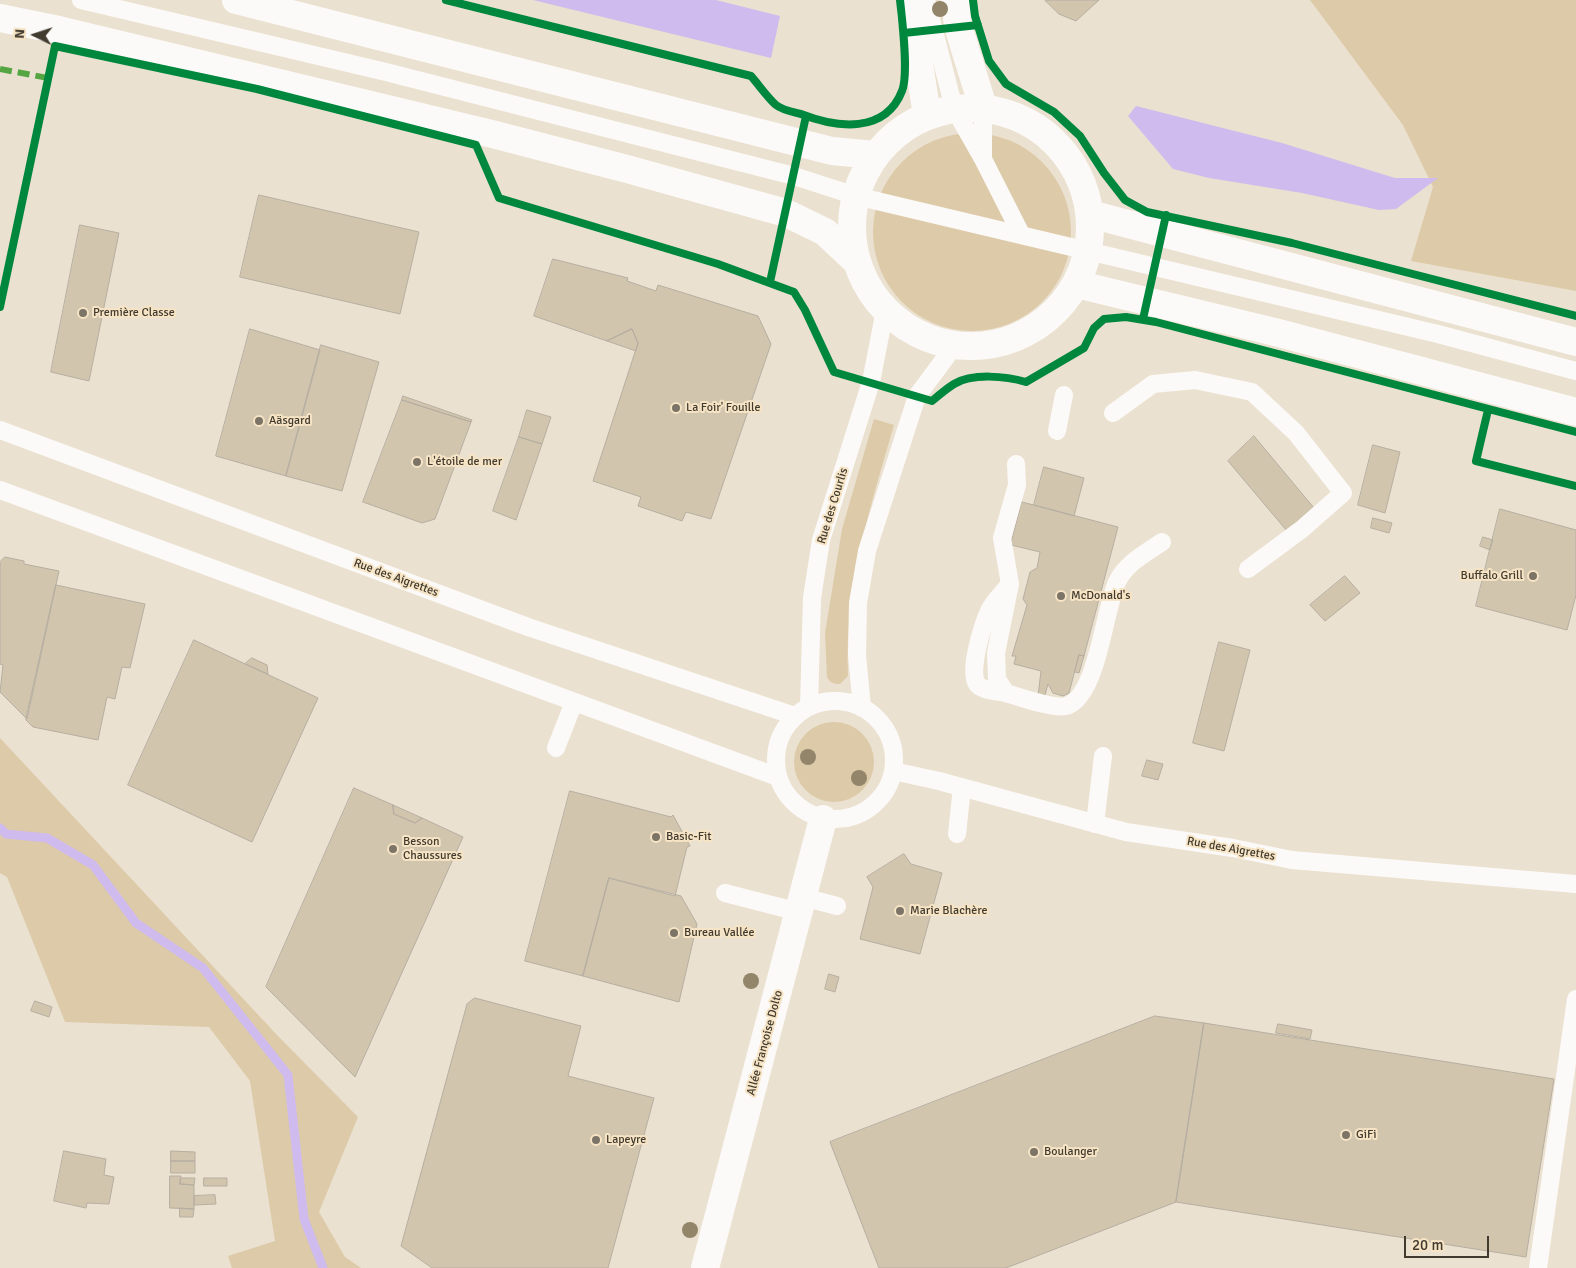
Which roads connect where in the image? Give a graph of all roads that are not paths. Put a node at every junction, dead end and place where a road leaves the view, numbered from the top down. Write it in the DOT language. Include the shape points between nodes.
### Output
graph roads {
  1 [pos="81,0"];
  2 [pos="236,0"];
  3 [pos="912,0"];
  4 [pos="926,0"];
  5 [pos="955,0"];
  6 [pos="0,18"];
  7 [pos="983,107"];
  8 [pos="954,108"];
  9 [pos="927,115"];
  10 [pos="876,155"];
  11 [pos="983,159"];
  12 [pos="856,196"];
  13 [pos="1090,214"];
  14 [pos="1022,234"];
  15 [pos="1088,250"];
  16 [pos="857,262"];
  17 [pos="1076,284"];
  18 [pos="885,310"];
  19 [pos="1576,342"];
  20 [pos="955,345"];
  21 [pos="1576,371"];
  22 [pos="1064,395"];
  23 [pos="1576,412"];
  24 [pos="1113,413"];
  25 [pos="0,430"];
  26 [pos="1057,431"];
  27 [pos="1016,464"];
  28 [pos="0,490"];
  29 [pos="1162,542"];
  30 [pos="1248,569"];
  31 [pos="574,702"];
  32 [pos="862,708"];
  33 [pos="802,712"];
  34 [pos="556,748"];
  35 [pos="1102,756"];
  36 [pos="893,771"];
  37 [pos="778,777"];
  38 [pos="962,787"];
  39 [pos="824,818"];
  40 [pos="1094,824"];
  41 [pos="957,834"];
  42 [pos="1576,884"];
  43 [pos="725,893"];
  44 [pos="801,905"];
  45 [pos="837,906"];
  46 [pos="1576,999"];
  47 [pos="705,1268"];
  48 [pos="1538,1268"];
  1 -- 12 [label="lane" via="396,74 794,176"];
  2 -- 10 [label="main road" via="832,151"];
  3 -- 9 [label="main road" via="911,13"];
  4 -- 8 [label="lane"];
  5 -- 7 [label="main road" via="958,26"];
  6 -- 16 [label="main road" via="501,137 786,213 825,232"];
  7 -- 8 [label="main road"];
  7 -- 11 [label="lane"];
  7 -- 13 [label="main road" via="1015,115 1043,131 1066,154 1082,182"];
  8 -- 9 [label="main road"];
  8 -- 11 [label="lane"];
  9 -- 10 [label="main road" via="898,132"];
  10 -- 12 [label="main road"];
  11 -- 14 [label="lane"];
  12 -- 14 [label="lane"];
  12 -- 16 [label="main road" via="852,229"];
  13 -- 15 [label="main road"];
  13 -- 19 [label="main road"];
  14 -- 15 [label="lane"];
  15 -- 17 [label="main road"];
  15 -- 21 [label="lane" via="1438,334"];
  16 -- 18 [label="main road" via="868,287"];
  17 -- 20 [label="main road" via="1056,311 1026,333 982,346"];
  17 -- 23 [label="main road" via="1275,332"];
  18 -- 20 [label="main road" via="905,327 929,339"];
  18 -- 33 [label="lane, Rue des Courlis" via="871,382 821,540 812,598"];
  20 -- 32 [label="lane" via="917,396 867,552 858,603 857,655"];
  22 -- 26 [label="lane"];
  24 -- 30 [label="lane" via="1152,384 1195,380 1252,392 1296,433 1343,493"];
  25 -- 33 [label="lane, Rue des Aigrettes" via="528,627"];
  27 -- 29 [label="lane" via="1017,486 1002,538 1010,584 996,653 997,679 1006,693 1059,707 1069,706 1078,698 1090,679 1117,582 1132,562"];
  28 -- 31 [label="lane"];
  31 -- 34 [label="lane"];
  31 -- 37 [label="lane"];
  32 -- 33 [label="lane" via="844,702 826,702"];
  32 -- 36 [label="lane" via="888,734 893,752"];
  33 -- 37 [label="lane" via="784,730 775,765"];
  35 -- 40 [label="lane"];
  36 -- 38 [label="lane, Rue des Aigrettes"];
  36 -- 39 [label="lane" via="887,789 875,804 860,814 842,819"];
  37 -- 39 [label="lane" via="790,800 806,812"];
  38 -- 40 [label="lane, Rue des Aigrettes"];
  38 -- 41 [label="lane"];
  39 -- 44 [label="main road, Allée Françoise Dolto"];
  40 -- 42 [label="lane, Rue des Aigrettes" via="1292,860"];
  43 -- 44 [label="lane"];
  44 -- 45 [label="lane"];
  44 -- 47 [label="main road, Allée Françoise Dolto"];
  46 -- 48 [label="lane"];
}
